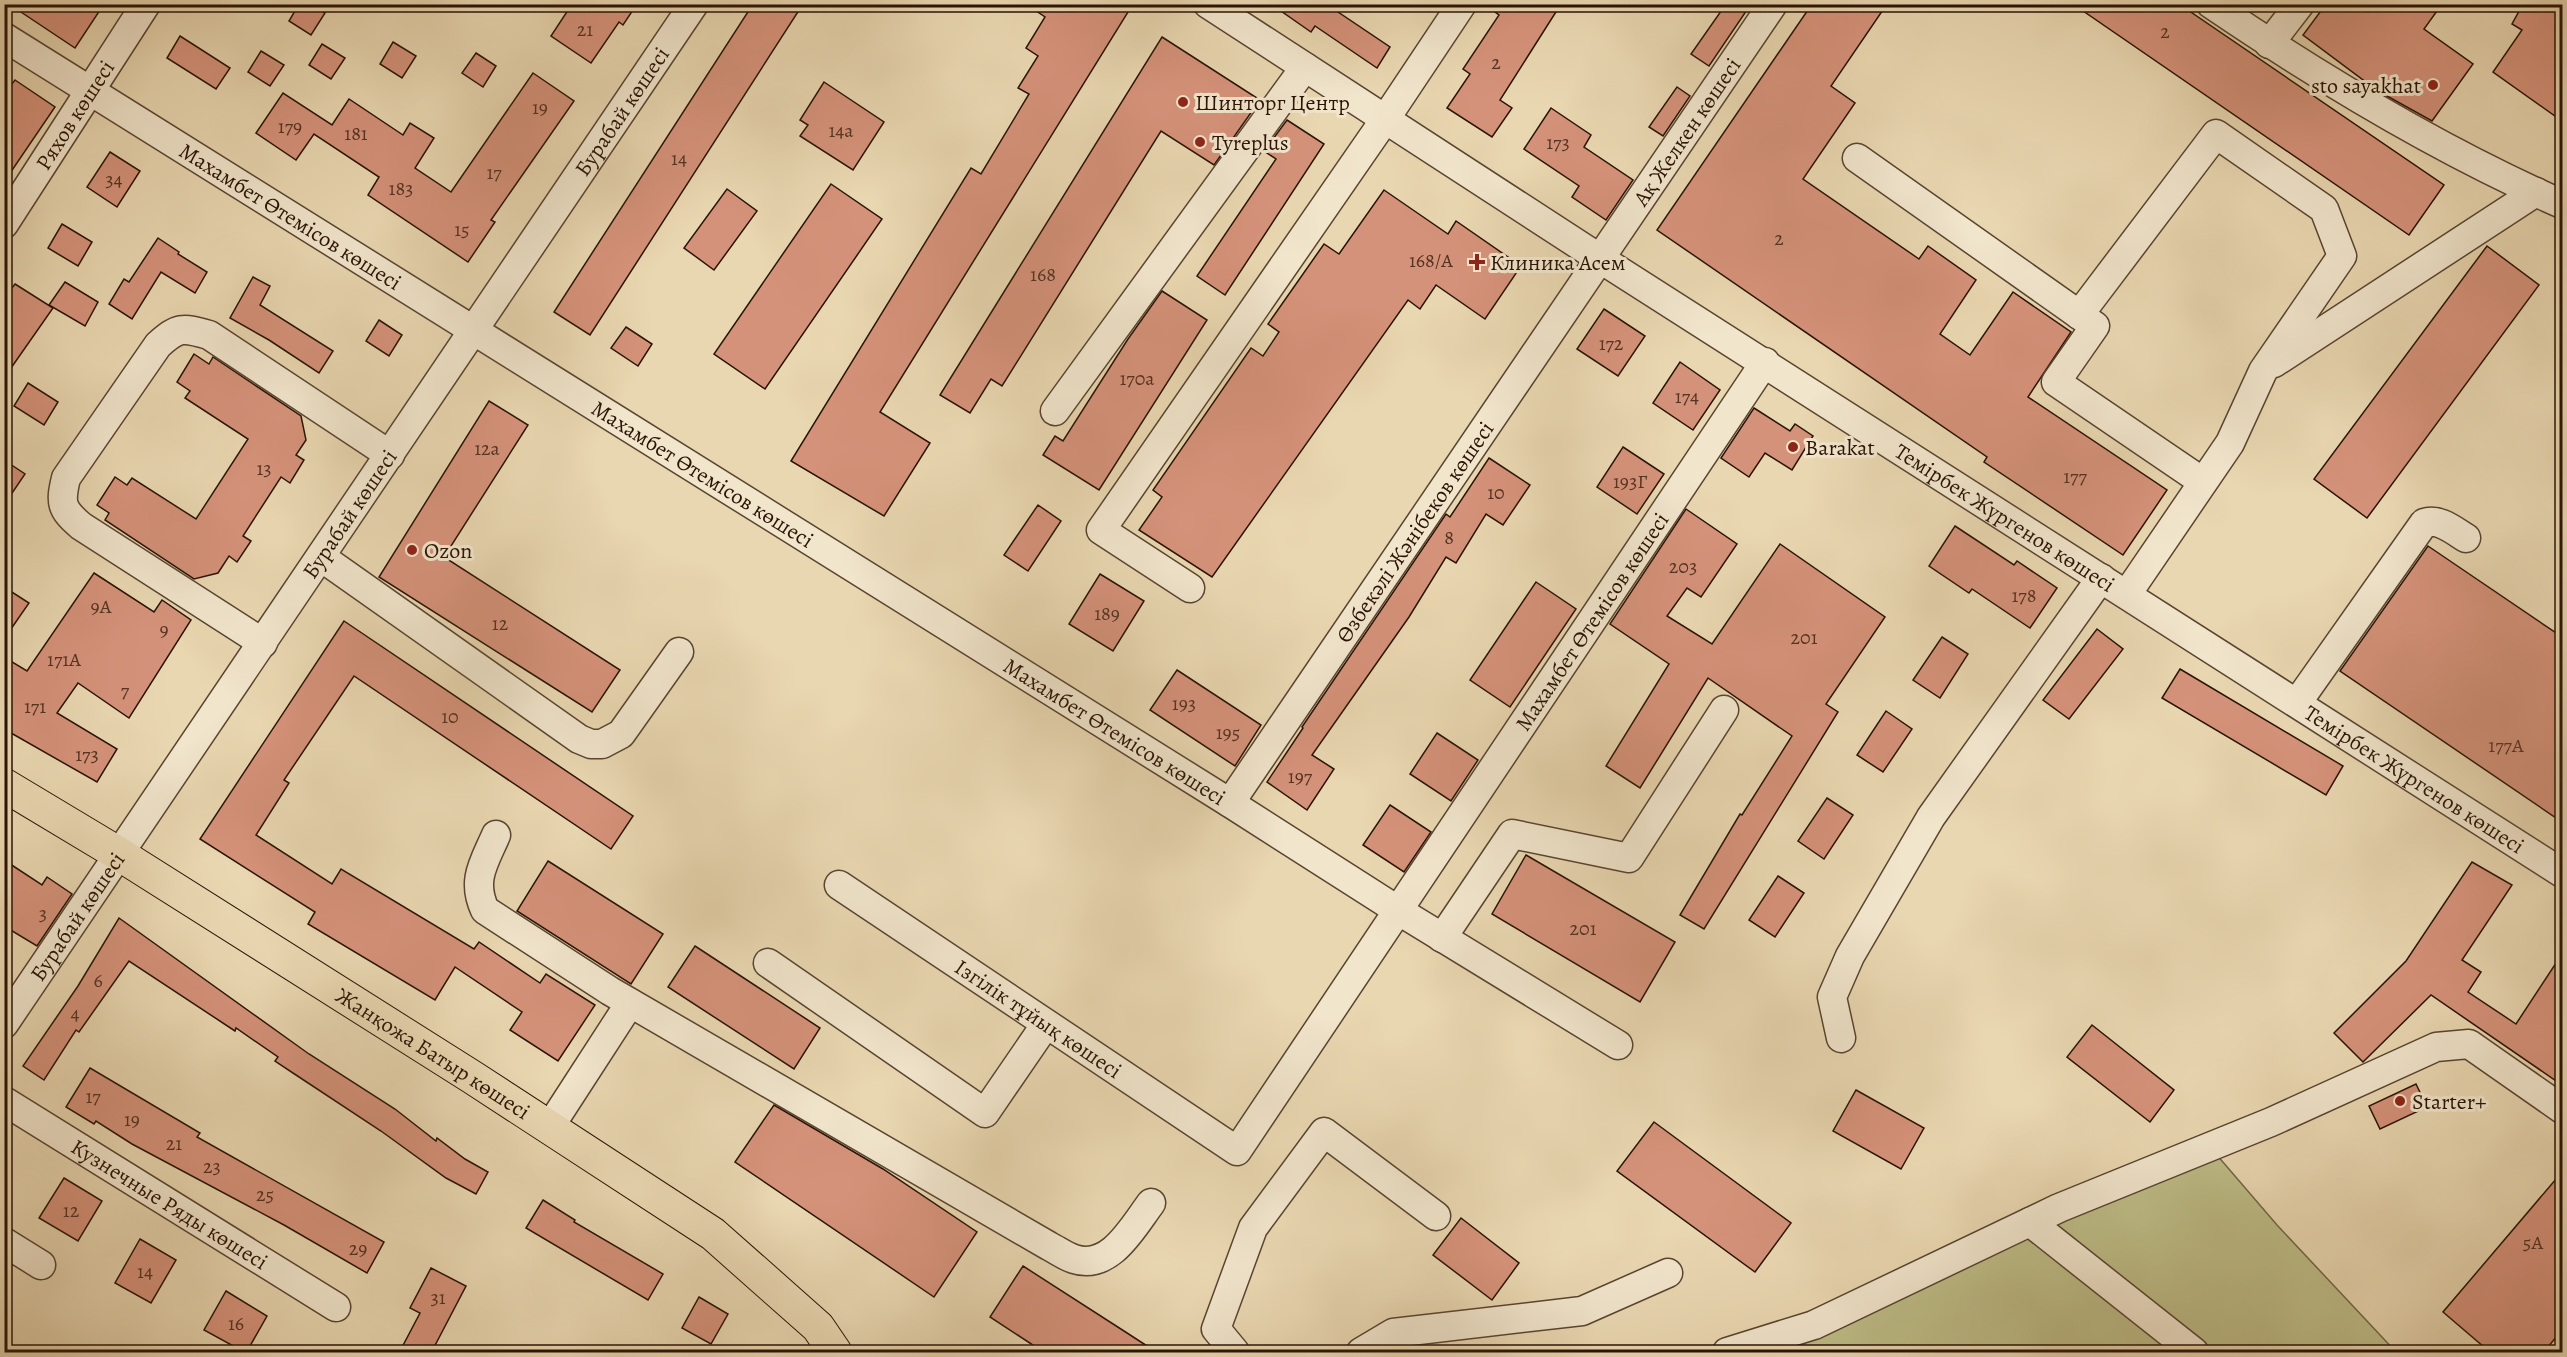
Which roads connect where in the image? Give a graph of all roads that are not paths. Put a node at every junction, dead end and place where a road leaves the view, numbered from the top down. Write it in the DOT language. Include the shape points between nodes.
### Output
graph roads {
  1 [pos="146,4"];
  2 [pos="694,4"];
  3 [pos="1208,4"];
  4 [pos="1462,4"];
  5 [pos="1773,4"];
  6 [pos="2211,4"];
  7 [pos="2301,4"];
  8 [pos="4,37"];
  9 [pos="2269,44"];
  10 [pos="1305,67"];
  11 [pos="90,91"];
  12 [pos="1386,118"];
  13 [pos="1857,158"];
  14 [pos="2536,192"];
  15 [pos="2562,204"];
  16 [pos="4,224"];
  17 [pos="1599,258"];
  18 [pos="2079,315"];
  19 [pos="473,332"];
  20 [pos="1765,362"];
  21 [pos="2263,371"];
  22 [pos="1054,411"];
  23 [pos="390,455"];
  24 [pos="2203,482"];
  25 [pos="2466,538"];
  26 [pos="321,557"];
  27 [pos="2101,578"];
  28 [pos="1190,588"];
  29 [pos="2127,594"];
  30 [pos="263,643"];
  31 [pos="679,652"];
  32 [pos="2297,703"];
  33 [pos="1724,710"];
  34 [pos="4,785"];
  35 [pos="1230,803"];
  36 [pos="496,835"];
  37 [pos="119,854"];
  38 [pos="2562,873"];
  39 [pos="838,885"];
  40 [pos="1399,911"];
  41 [pos="1442,938"];
  42 [pos="768,963"];
  43 [pos="630,1003"];
  44 [pos="4,1024"];
  45 [pos="1046,1024"];
  46 [pos="1841,1038"];
  47 [pos="1618,1045"];
  48 [pos="4,1101"];
  49 [pos="2562,1109"];
  50 [pos="549,1128"];
  51 [pos="1237,1151"];
  52 [pos="1151,1203"];
  53 [pos="1436,1216"];
  54 [pos="2030,1222"];
  55 [pos="4,1242"];
  56 [pos="41,1265"];
  57 [pos="1668,1273"];
  58 [pos="336,1307"];
  59 [pos="835,1353"];
  60 [pos="1235,1353"];
  61 [pos="1360,1353"];
  62 [pos="1726,1353"];
  63 [pos="2194,1353"];
  1 -- 11 [label="street, Ряхов көшесі"];
  2 -- 19 [label="street, Бурабай көшесі"];
  3 -- 10 [label="street, Темірбек Жүргенов көшесі"];
  4 -- 12 [label="street"];
  5 -- 17 [label="street, Ақ Желкен көшесі"];
  6 -- 9 [label="street"];
  7 -- 9 [label="street"];
  8 -- 11 [label="street, Махамбет Өтемісов көшесі"];
  9 -- 14 [label="street" via="2410,129"];
  10 -- 12 [label="street, Темірбек Жүргенов көшесі"];
  10 -- 22 [label="street"];
  11 -- 16 [label="street, Ряхов көшесі"];
  11 -- 19 [label="street, Махамбет Өтемісов көшесі"];
  12 -- 17 [label="street, Темірбек Жүргенов көшесі"];
  12 -- 28 [label="street" via="1101,530"];
  13 -- 18 [label="street"];
  14 -- 15 [label="street"];
  14 -- 21 [label="street"];
  17 -- 20 [label="street, Темірбек Жүргенов көшесі"];
  17 -- 35 [label="street, Өзбекәлі Жәнібеков көшесі"];
  18 -- 21 [label="street" via="2216,134 2324,209 2342,256"];
  18 -- 24 [label="street" via="2095,326 2056,382"];
  19 -- 23 [label="street, Бурабай көшесі"];
  19 -- 35 [label="street, Махамбет Өтемісов көшесі"];
  20 -- 27 [label="street, Темірбек Жүргенов көшесі"];
  20 -- 40 [label="street, Махамбет Өтемісов көшесі"];
  21 -- 24 [label="street" via="2230,443"];
  23 -- 26 [label="street, Бурабай көшесі"];
  23 -- 30 [label="street" via="209,335 173,331 158,345 66,478 61,497 66,513 81,526"];
  24 -- 29 [label="street"];
  25 -- 32 [label="street" via="2439,522 2424,523"];
  26 -- 30 [label="street, Бурабай көшесі"];
  26 -- 31 [label="street" via="591,744 602,744 621,734"];
  27 -- 29 [label="street, Темірбек Жүргенов көшесі"];
  27 -- 46 [label="street" via="1932,817 1850,956 1832,997"];
  29 -- 32 [label="street, Темірбек Жүргенов көшесі"];
  30 -- 37 [label="street, Бурабай көшесі"];
  32 -- 38 [label="street, Темірбек Жүргенов көшесі"];
  33 -- 41 [label="street" via="1629,858 1512,834"];
  34 -- 37 [label="main road, Жанқожа Батыр көшесі"];
  35 -- 40 [label="street, Махамбет Өтемісов көшесі"];
  36 -- 43 [label="street" via="478,879 478,896 485,910"];
  37 -- 44 [label="street, Бурабай көшесі"];
  37 -- 50 [label="main road, Жанқожа Батыр көшесі"];
  39 -- 45 [label="street, Ізгілік тұйық көшесі"];
  40 -- 41 [label="street"];
  40 -- 51 [label="street, Махамбет Өтемісов көшесі"];
  41 -- 47 [label="street"];
  42 -- 45 [label="street" via="985,1113"];
  43 -- 50 [label="street"];
  43 -- 52 [label="street" via="1075,1259 1097,1261 1123,1242"];
  45 -- 51 [label="street, Ізгілік тұйық көшесі"];
  48 -- 58 [label="street, Кузнечные Ряды көшесі"];
  49 -- 54 [label="street" via="2469,1044 2436,1047 2271,1122"];
  50 -- 59 [label="main road, Жанқожа Батыр көшесі" via="713,1234 818,1327"];
  53 -- 60 [label="street" via="1324,1132 1253,1228 1216,1329"];
  54 -- 62 [label="street" via="1814,1325"];
  54 -- 63 [label="street"];
  55 -- 56 [label="street"];
  57 -- 61 [label="street" via="1582,1311 1393,1333"];
}
